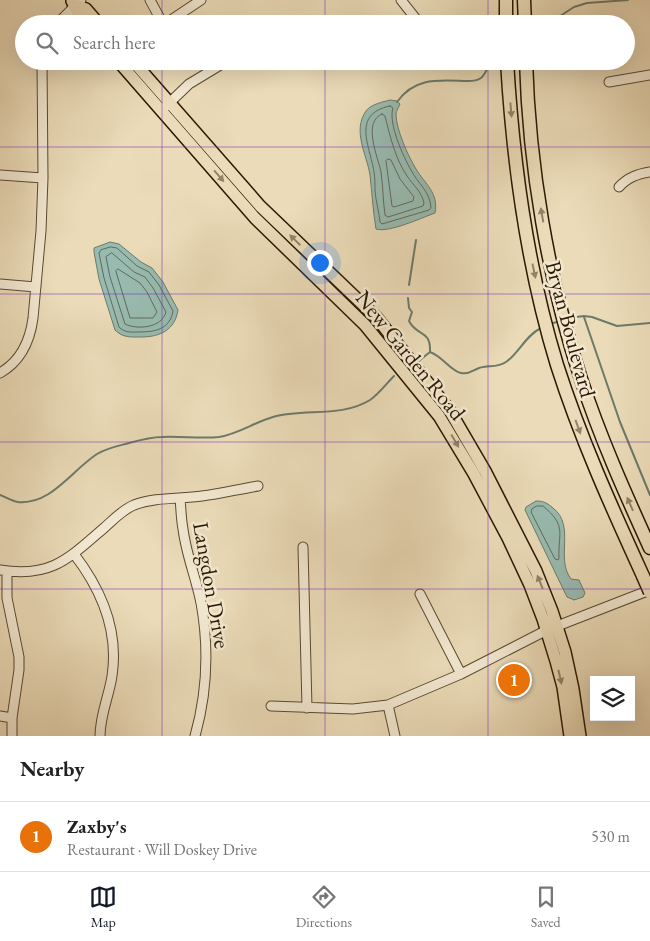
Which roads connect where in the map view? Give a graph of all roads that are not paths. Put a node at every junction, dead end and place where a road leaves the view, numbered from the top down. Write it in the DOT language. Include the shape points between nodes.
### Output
graph roads {
  1 [pos="150,0"];
  2 [pos="201,0"];
  3 [pos="402,0"];
  4 [pos="506,0"];
  5 [pos="524,0"];
  6 [pos="76,2"];
  7 [pos="65,15"];
  8 [pos="79,15"];
  9 [pos="91,15"];
  10 [pos="159,15"];
  11 [pos="178,15"];
  12 [pos="413,15"];
  13 [pos="506,15"];
  14 [pos="525,15"];
  15 [pos="42,70"];
  16 [pos="127,70"];
  17 [pos="139,70"];
  18 [pos="212,70"];
  19 [pos="508,70"];
  20 [pos="527,70"];
  21 [pos="650,75"];
  22 [pos="609,82"];
  23 [pos="166,107"];
  24 [pos="191,136"];
  25 [pos="650,172"];
  26 [pos="0,175"];
  27 [pos="43,178"];
  28 [pos="619,187"];
  29 [pos="290,252"];
  30 [pos="317,262"];
  31 [pos="315,276"];
  32 [pos="0,284"];
  33 [pos="341,284"];
  34 [pos="36,287"];
  35 [pos="343,301"];
  36 [pos="368,310"];
  37 [pos="0,373"];
  38 [pos="258,486"];
  39 [pos="484,494"];
  40 [pos="180,498"];
  41 [pos="511,520"];
  42 [pos="303,547"];
  43 [pos="650,548"];
  44 [pos="74,554"];
  45 [pos="4,570"];
  46 [pos="650,591"];
  47 [pos="420,594"];
  48 [pos="553,629"];
  49 [pos="461,674"];
  50 [pos="388,705"];
  51 [pos="271,706"];
  52 [pos="307,708"];
  53 [pos="0,716"];
  54 [pos="12,718"];
  55 [pos="12,736"];
  56 [pos="100,736"];
  57 [pos="194,736"];
  58 [pos="395,736"];
  59 [pos="570,736"];
  60 [pos="580,736"];
  1 -- 10 [label="street"];
  2 -- 11 [label="street"];
  3 -- 12 [label="street"];
  4 -- 13 [label="highway"];
  5 -- 14 [label="highway"];
  6 -- 7 [label="street"];
  6 -- 8 [label="main road"];
  6 -- 9 [label="main road"];
  15 -- 27 [label="street"];
  16 -- 23 [label="main road, New Garden Road"];
  17 -- 23 [label="main road, New Garden Road"];
  18 -- 23 [label="street" via="189,84"];
  19 -- 46 [label="highway, Bryan Boulevard, one-way, bridge" via="524,218 556,363 590,457"];
  43 -- 20 [label="highway, Bryan Boulevard, one-way" via="613,466 568,339 540,205"];
  21 -- 22 [label="street"];
  23 -- 24 [label="main road, New Garden Road"];
  24 -- 29 [label="main road, New Garden Road, one-way" via="255,218"];
  30 -- 24 [label="main road, New Garden Road, one-way"];
  25 -- 28 [label="street" via="634,175"];
  26 -- 27 [label="street"];
  27 -- 34 [label="street"];
  29 -- 30 [label="main road" via="312,266"];
  29 -- 31 [label="main road, New Garden Road"];
  30 -- 33 [label="main road, New Garden Road"];
  31 -- 33 [label="main road" via="321,273"];
  31 -- 35 [label="main road, New Garden Road"];
  32 -- 34 [label="street"];
  33 -- 36 [label="main road, New Garden Road"];
  34 -- 37 [label="street" via="28,342 14,364"];
  35 -- 36 [label="main road" via="363,315"];
  35 -- 39 [label="main road, New Garden Road, one-way" via="439,416"];
  36 -- 41 [label="main road, New Garden Road" via="450,411"];
  38 -- 40 [label="street"];
  39 -- 41 [label="main road" via="491,493"];
  39 -- 48 [label="main road, New Garden Road"];
  40 -- 44 [label="street" via="132,506"];
  40 -- 57 [label="street, Langdon Drive" via="182,529 205,633 202,704"];
  48 -- 41 [label="main road, New Garden Road, one-way" via="536,571"];
  42 -- 52 [label="street"];
  44 -- 45 [label="street" via="54,566 35,572"];
  44 -- 56 [label="street" via="101,596 111,630 112,675"];
  45 -- 54 [label="street" via="20,657"];
  46 -- 48 [label="street"];
  47 -- 49 [label="street"];
  48 -- 49 [label="street"];
  48 -- 59 [label="main road, New Garden Road, one-way"];
  48 -- 60 [label="main road, New Garden Road" via="570,671"];
  49 -- 50 [label="street"];
  50 -- 52 [label="street" via="353,709"];
  50 -- 58 [label="street"];
  51 -- 52 [label="street"];
  53 -- 54 [label="street"];
  54 -- 55 [label="street"];
}
